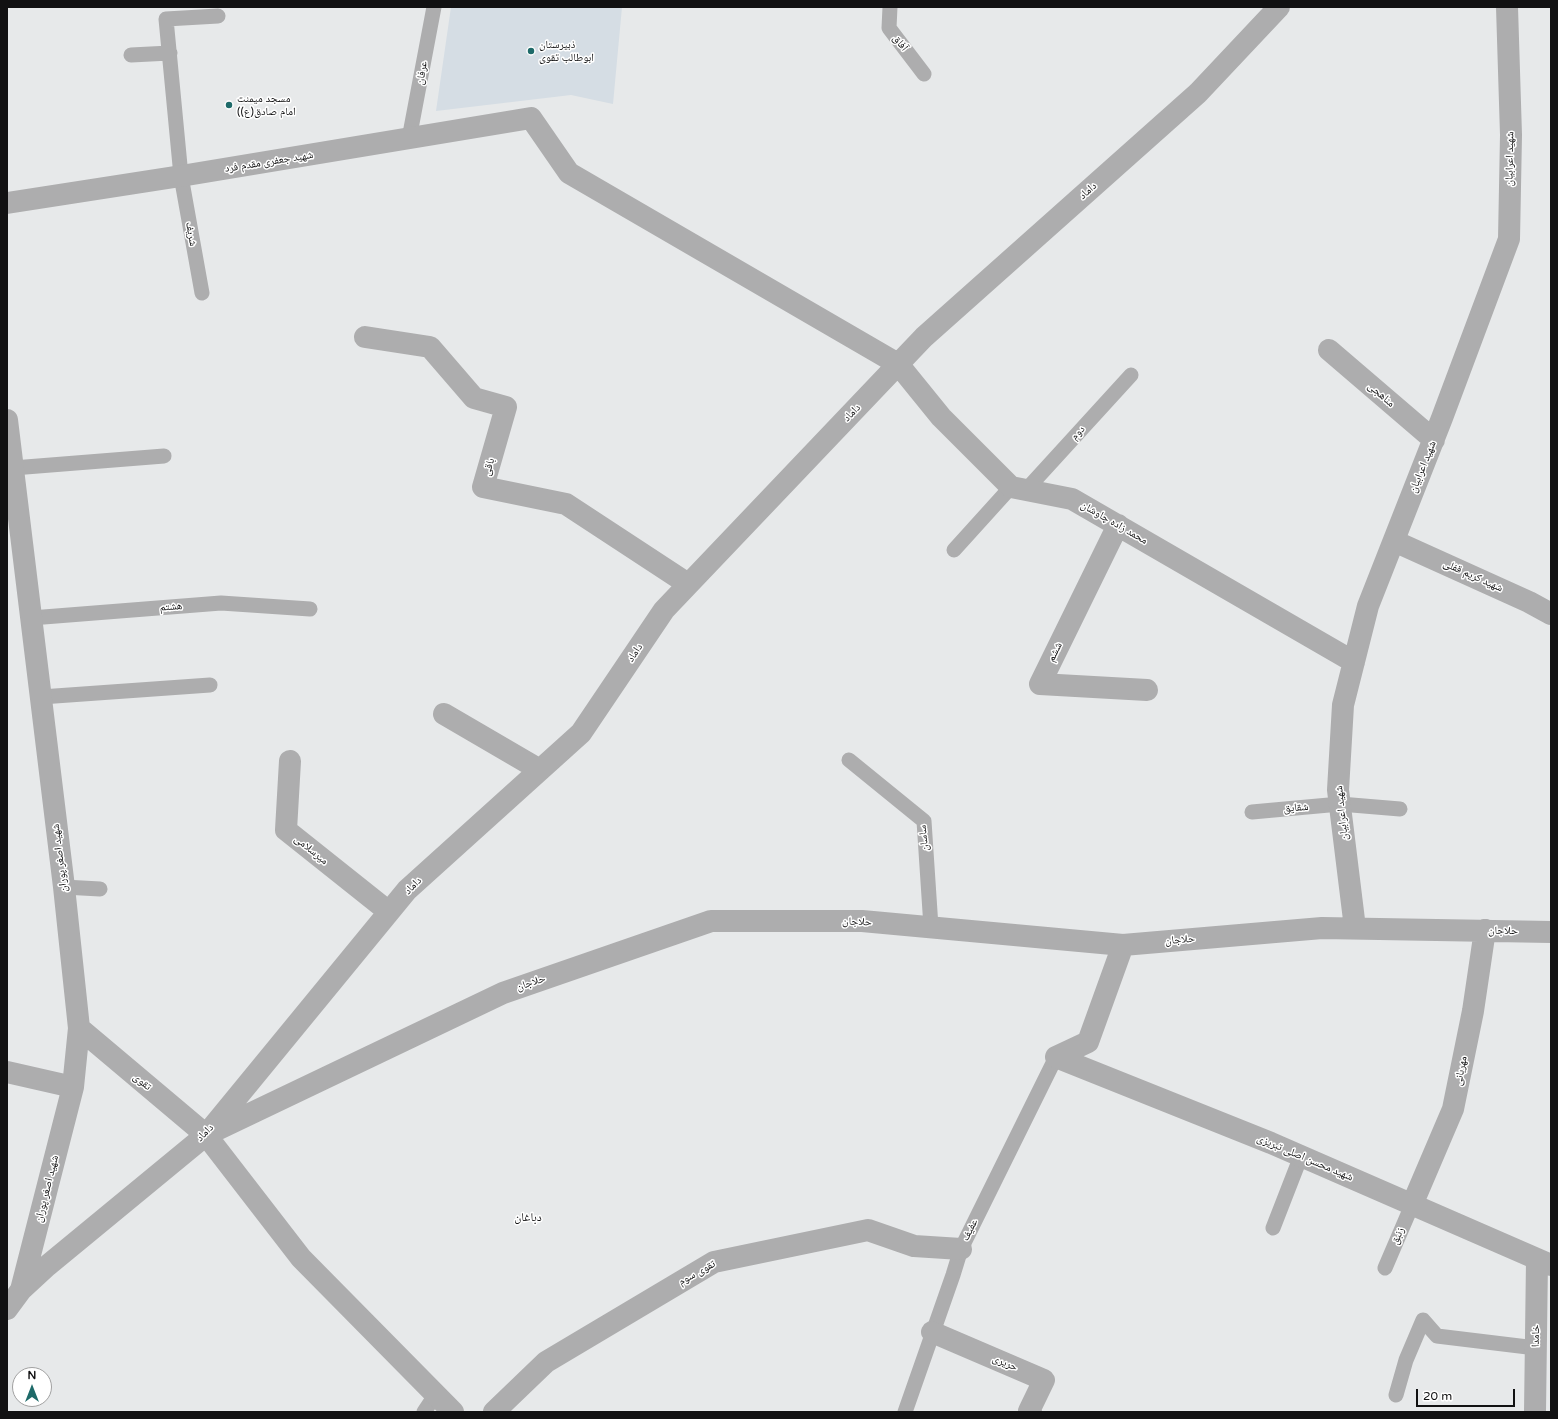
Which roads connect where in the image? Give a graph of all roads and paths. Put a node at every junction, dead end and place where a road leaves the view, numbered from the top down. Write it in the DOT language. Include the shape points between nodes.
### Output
graph roads {
  1 [pos="434,7"];
  2 [pos="890,7"];
  3 [pos="1279,7"];
  4 [pos="1507,7"];
  5 [pos="218,16"];
  6 [pos="170,52"];
  7 [pos="131,55"];
  8 [pos="924,74"];
  9 [pos="409,139"];
  10 [pos="181,176"];
  11 [pos="7,202"];
  12 [pos="202,293"];
  13 [pos="365,337"];
  14 [pos="1329,350"];
  15 [pos="898,364"];
  16 [pos="1131,375"];
  17 [pos="7,420"];
  18 [pos="1434,440"];
  19 [pos="164,456"];
  20 [pos="13,468"];
  21 [pos="1018,489"];
  22 [pos="1118,525"];
  23 [pos="1394,541"];
  24 [pos="954,550"];
  25 [pos="688,584"];
  26 [pos="310,609"];
  27 [pos="1551,614"];
  28 [pos="31,618"];
  29 [pos="1354,662"];
  30 [pos="210,685"];
  31 [pos="1147,690"];
  32 [pos="41,697"];
  33 [pos="444,714"];
  34 [pos="849,760"];
  35 [pos="290,761"];
  36 [pos="540,770"];
  37 [pos="1340,804"];
  38 [pos="1400,809"];
  39 [pos="1252,812"];
  40 [pos="64,887"];
  41 [pos="100,889"];
  42 [pos="389,912"];
  43 [pos="931,927"];
  44 [pos="1355,928"];
  45 [pos="1484,930"];
  46 [pos="1551,932"];
  47 [pos="1123,945"];
  48 [pos="79,1028"];
  49 [pos="1056,1057"];
  50 [pos="7,1072"];
  51 [pos="73,1087"];
  52 [pos="206,1135"];
  53 [pos="1301,1156"];
  54 [pos="1412,1205"];
  55 [pos="1273,1228"];
  56 [pos="960,1249"];
  57 [pos="1544,1262"];
  58 [pos="1385,1268"];
  59 [pos="21,1290"];
  60 [pos="7,1309"];
  61 [pos="932,1332"];
  62 [pos="1536,1348"];
  63 [pos="436,1394"];
  64 [pos="1396,1396"];
  65 [pos="424,1412"];
  66 [pos="453,1412"];
  67 [pos="494,1412"];
  68 [pos="905,1412"];
  69 [pos="1031,1412"];
  70 [pos="1535,1412"];
  1 -- 9 [label="lane, عرفان"];
  2 -- 8 [label="lane, آفاق" via="889,28"];
  3 -- 15 [label="street, داماد" via="1198,93 924,337"];
  4 -- 18 [label="street, شهید اعرابیان" via="1511,135 1509,239"];
  5 -- 6 [label="lane, شریف" via="166,19"];
  6 -- 7 [label="lane"];
  6 -- 10 [label="lane, شریف"];
  9 -- 10 [label="street, شهید جعفری مقدم فرد"];
  9 -- 15 [label="street, شهید جعفری مقدم فرد" via="531,118 569,173"];
  10 -- 11 [label="street, شهید جعفری مقدم فرد"];
  10 -- 12 [label="lane, شریف"];
  13 -- 25 [label="street, باقی" via="430,347 474,398 506,407 483,487 566,504"];
  14 -- 18 [label="street, مناهجی"];
  15 -- 21 [label="street" via="941,417"];
  15 -- 25 [label="street, داماد"];
  16 -- 21 [label="lane, دوم"];
  17 -- 20 [label="street, شهید اصغر پوران"];
  18 -- 23 [label="street, شهید اعرابیان"];
  19 -- 20 [label="lane"];
  20 -- 28 [label="street, شهید اصغر پوران"];
  21 -- 22 [label="street, محمد زاده چاوشان" via="1072,499"];
  21 -- 24 [label="lane, دوم"];
  22 -- 29 [label="street, محمد زاده چاوشان"];
  22 -- 31 [label="street, ششم" via="1040,684"];
  23 -- 27 [label="street, شهید کریم قفلی"];
  23 -- 29 [label="street, شهید اعرابیان" via="1368,606"];
  25 -- 36 [label="street, داماد" via="664,610 581,733"];
  26 -- 28 [label="lane, هشتم" via="221,603"];
  28 -- 32 [label="street, شهید اصغر پوران"];
  29 -- 37 [label="street, شهید اعرابیان" via="1343,705 1338,790"];
  30 -- 32 [label="lane"];
  32 -- 40 [label="street, شهید اصغر پوران"];
  33 -- 36 [label="street"];
  34 -- 43 [label="lane, ساسان" via="924,821"];
  35 -- 42 [label="street, میرسلامی" via="286,830"];
  36 -- 42 [label="street, داماد" via="407,890"];
  37 -- 38 [label="lane, شقایق"];
  37 -- 39 [label="lane, شقایق"];
  37 -- 44 [label="street, شهید اعرابیان"];
  40 -- 41 [label="lane"];
  40 -- 48 [label="street, شهید اصغر پوران"];
  42 -- 52 [label="street, داماد"];
  43 -- 47 [label="street, حلاجان"];
  43 -- 52 [label="street, حلاجان" via="862,921 711,921 503,993"];
  44 -- 45 [label="street, حلاجان"];
  44 -- 47 [label="street, حلاجان" via="1322,928"];
  45 -- 46 [label="street, حلاجان"];
  45 -- 54 [label="street, مهربانی" via="1473,1010 1454,1109"];
  47 -- 49 [label="street" via="1088,1042"];
  48 -- 51 [label="street, شهید اصغر پوران"];
  48 -- 52 [label="street, تقوی"];
  49 -- 53 [label="street, شهید محسن اصلی تبریزی"];
  49 -- 56 [label="lane, عفیف"];
  50 -- 51 [label="street"];
  51 -- 59 [label="street, شهید اصغر پوران"];
  52 -- 59 [label="street, داماد"];
  52 -- 63 [label="street, تقوی" via="301,1258"];
  53 -- 54 [label="street, شهید محسن اصلی تبریزی"];
  53 -- 55 [label="lane"];
  54 -- 57 [label="street, شهید محسن اصلی تبریزی"];
  54 -- 58 [label="lane, زنبق"];
  56 -- 61 [label="lane, عفیف"];
  56 -- 67 [label="street, تقوی سوم" via="914,1246 868,1230 714,1262 546,1362"];
  57 -- 62 [label="street, خامدا"];
  59 -- 60 [label="street, داماد"];
  61 -- 68 [label="lane, عفیف"];
  61 -- 69 [label="street, حریری" via="1044,1380 1029,1411"];
  62 -- 64 [label="lane" via="1438,1336 1423,1320 1406,1360"];
  62 -- 70 [label="street, خامدا"];
  63 -- 65 [label="lane"];
  63 -- 66 [label="street, تقوی"];
}
